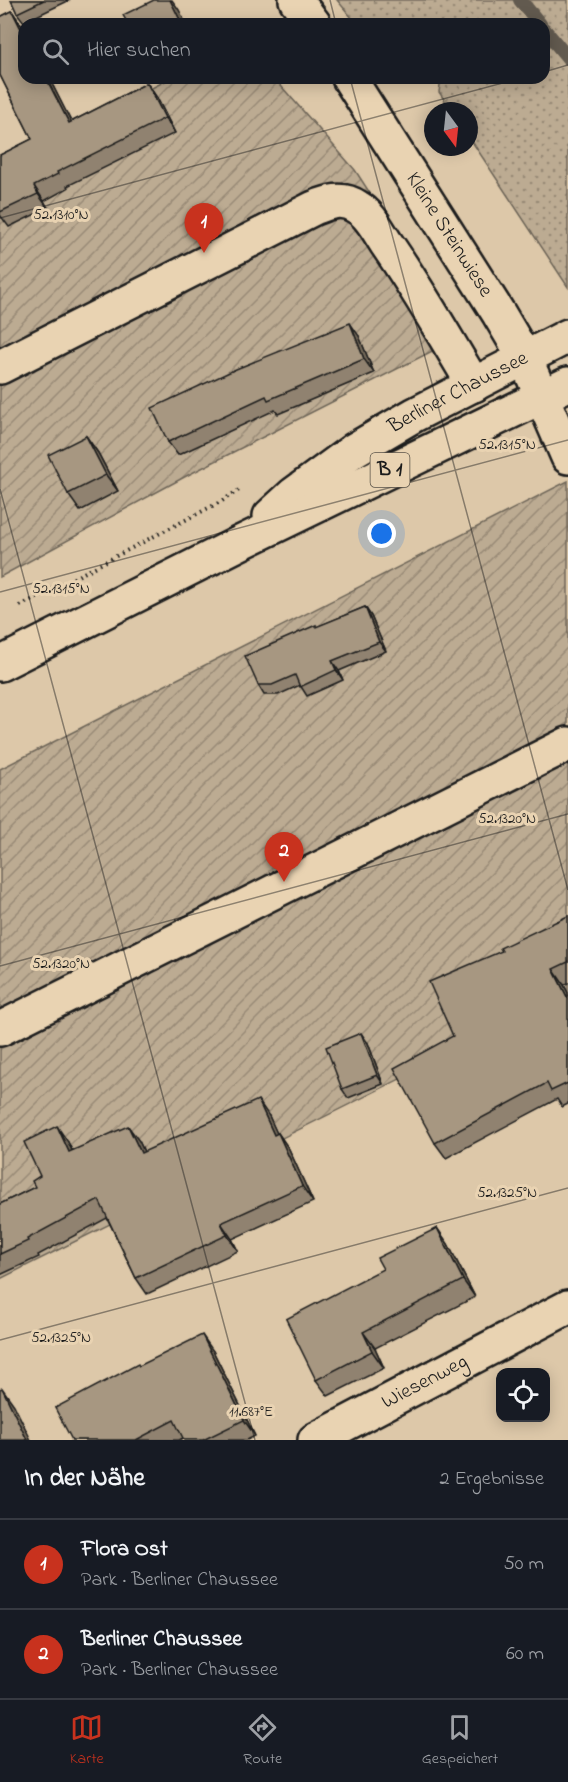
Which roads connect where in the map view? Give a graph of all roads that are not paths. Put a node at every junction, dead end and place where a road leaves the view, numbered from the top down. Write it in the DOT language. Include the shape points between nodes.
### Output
graph roads {
  1 [pos="296,0"];
  2 [pos="310,18"];
  3 [pos="353,84"];
  4 [pos="568,336"];
  5 [pos="525,358"];
  6 [pos="0,367"];
  7 [pos="474,385"];
  8 [pos="554,391"];
  9 [pos="568,458"];
  10 [pos="240,543"];
  11 [pos="0,664"];
  12 [pos="568,744"];
  13 [pos="0,1029"];
  14 [pos="568,1307"];
  15 [pos="315,1440"];
  1 -- 2 [label="main road"];
  3 -- 5 [label="main road, Kleine Steinwiese"];
  4 -- 5 [label="main road, Berliner Chaussee / B 1"];
  5 -- 7 [label="main road, Berliner Chaussee / B 1"];
  5 -- 8 [label="main road, Kleine Steinwiese"];
  6 -- 7 [label="main road" via="314,208 337,201 365,213 413,282"];
  7 -- 10 [label="main road, Berliner Chaussee / B 1" via="354,450 294,494"];
  8 -- 9 [label="main road, Kleine Steinwiese"];
  8 -- 10 [label="main road, Berliner Chaussee / B 1"];
  10 -- 11 [label="main road, Berliner Chaussee / B 1"];
  12 -- 13 [label="main road"];
  14 -- 15 [label="main road, Wiesenweg"];
}
